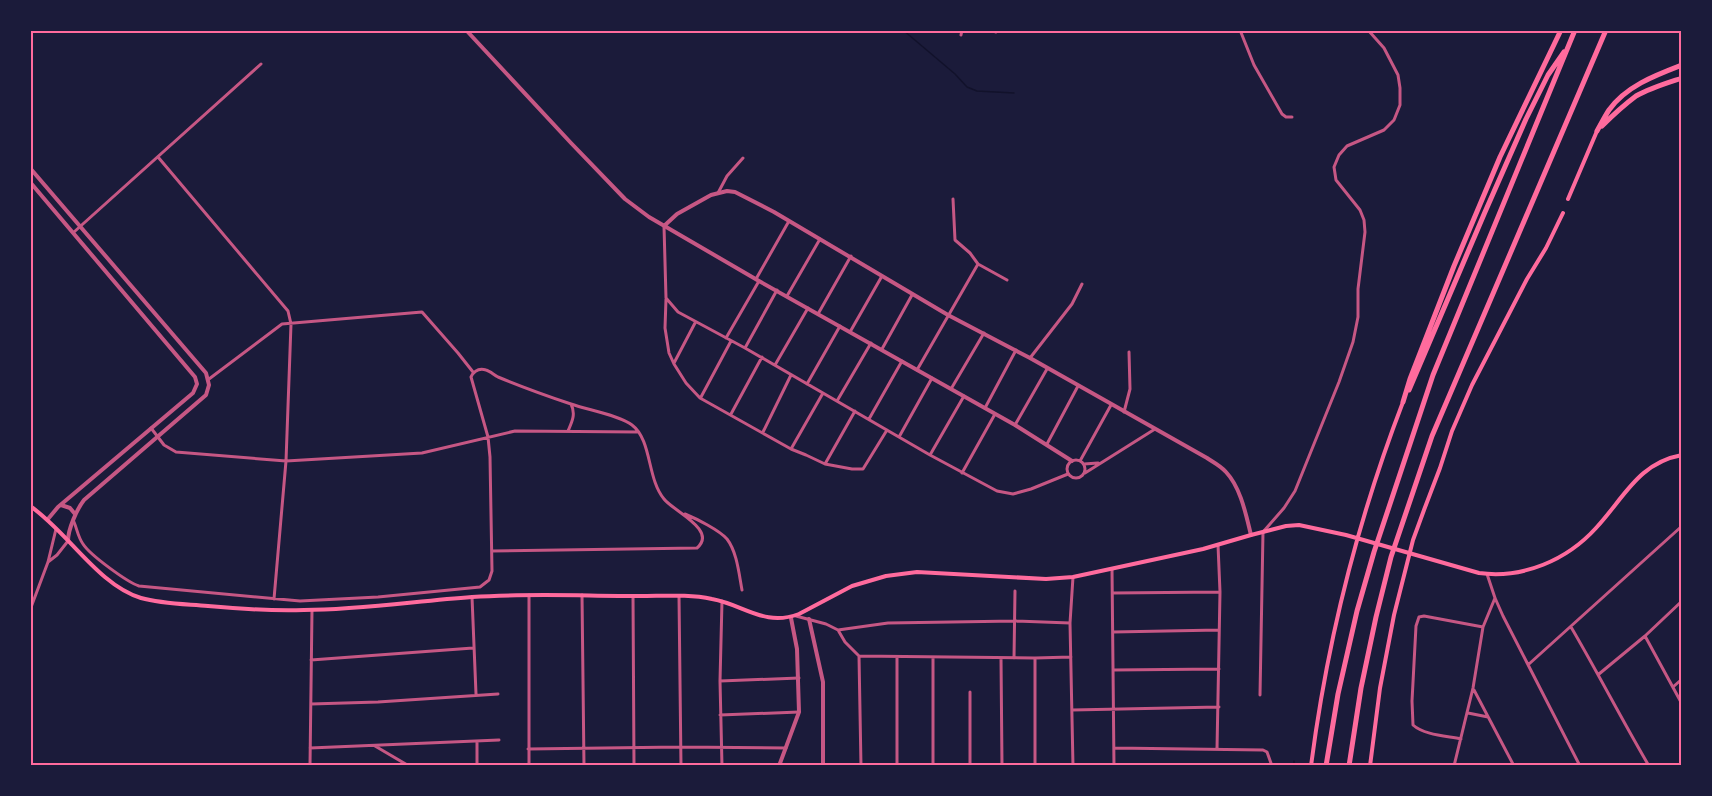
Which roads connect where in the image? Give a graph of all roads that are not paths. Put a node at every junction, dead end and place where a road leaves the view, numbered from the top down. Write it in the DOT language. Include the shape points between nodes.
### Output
graph roads {
  1 [pos="466,30"];
  2 [pos="991,30"];
  3 [pos="1240,30"];
  4 [pos="1368,30"];
  5 [pos="1561,30"];
  6 [pos="1575,30"];
  7 [pos="1606,30"];
  8 [pos="996,32"];
  9 [pos="1567,49"];
  10 [pos="261,63"];
  11 [pos="1682,65"];
  12 [pos="1682,78"];
  13 [pos="1292,117"];
  14 [pos="1597,131"];
  15 [pos="158,157"];
  16 [pos="743,158"];
  17 [pos="30,168"];
  18 [pos="30,182"];
  19 [pos="718,193"];
  20 [pos="952,198"];
  21 [pos="1568,200"];
  22 [pos="1563,213"];
  23 [pos="789,221"];
  24 [pos="81,226"];
  25 [pos="663,226"];
  26 [pos="74,232"];
  27 [pos="820,239"];
  28 [pos="851,256"];
  29 [pos="978,264"];
  30 [pos="116,267"];
  31 [pos="109,273"];
  32 [pos="882,276"];
  33 [pos="758,280"];
  34 [pos="1007,280"];
  35 [pos="1082,284"];
  36 [pos="777,290"];
  37 [pos="912,295"];
  38 [pos="787,296"];
  39 [pos="666,298"];
  40 [pos="808,308"];
  41 [pos="818,314"];
  42 [pos="948,315"];
  43 [pos="695,322"];
  44 [pos="291,324"];
  45 [pos="840,326"];
  46 [pos="850,332"];
  47 [pos="984,333"];
  48 [pos="726,338"];
  49 [pos="731,341"];
  50 [pos="871,343"];
  51 [pos="745,348"];
  52 [pos="882,349"];
  53 [pos="1016,351"];
  54 [pos="1129,352"];
  55 [pos="762,357"];
  56 [pos="1030,358"];
  57 [pos="902,361"];
  58 [pos="674,364"];
  59 [pos="776,365"];
  60 [pos="1047,369"];
  61 [pos="917,370"];
  62 [pos="473,372"];
  63 [pos="791,375"];
  64 [pos="932,378"];
  65 [pos="209,379"];
  66 [pos="807,384"];
  67 [pos="1078,386"];
  68 [pos="951,389"];
  69 [pos="823,393"];
  70 [pos="964,396"];
  71 [pos="700,398"];
  72 [pos="837,401"];
  73 [pos="1403,402"];
  74 [pos="572,404"];
  75 [pos="1111,405"];
  76 [pos="985,408"];
  77 [pos="855,411"];
  78 [pos="1124,412"];
  79 [pos="731,414"];
  80 [pos="995,414"];
  81 [pos="869,419"];
  82 [pos="1015,425"];
  83 [pos="151,428"];
  84 [pos="1155,429"];
  85 [pos="888,430"];
  86 [pos="568,431"];
  87 [pos="640,432"];
  88 [pos="763,432"];
  89 [pos="158,436"];
  90 [pos="488,437"];
  91 [pos="899,437"];
  92 [pos="1047,444"];
  93 [pos="791,449"];
  94 [pos="930,455"];
  95 [pos="1682,455"];
  96 [pos="286,461"];
  97 [pos="1072,461"];
  98 [pos="1080,461"];
  99 [pos="1100,463"];
  100 [pos="825,464"];
  101 [pos="1084,464"];
  102 [pos="962,473"];
  103 [pos="1084,473"];
  104 [pos="1068,474"];
  105 [pos="61,505"];
  106 [pos="30,506"];
  107 [pos="678,511"];
  108 [pos="75,515"];
  109 [pos="48,519"];
  110 [pos="74,522"];
  111 [pos="1682,526"];
  112 [pos="57,528"];
  113 [pos="1263,532"];
  114 [pos="1251,535"];
  115 [pos="68,541"];
  116 [pos="1218,545"];
  117 [pos="492,551"];
  118 [pos="48,562"];
  119 [pos="1112,569"];
  120 [pos="1487,574"];
  121 [pos="1073,577"];
  122 [pos="742,590"];
  123 [pos="1015,591"];
  124 [pos="1220,592"];
  125 [pos="1113,593"];
  126 [pos="529,595"];
  127 [pos="582,596"];
  128 [pos="633,596"];
  129 [pos="679,596"];
  130 [pos="472,597"];
  131 [pos="1495,598"];
  132 [pos="274,599"];
  133 [pos="722,601"];
  134 [pos="1682,601"];
  135 [pos="30,610"];
  136 [pos="312,610"];
  137 [pos="796,615"];
  138 [pos="791,618"];
  139 [pos="809,619"];
  140 [pos="1015,621"];
  141 [pos="1070,623"];
  142 [pos="1483,627"];
  143 [pos="1571,627"];
  144 [pos="838,630"];
  145 [pos="1219,630"];
  146 [pos="1112,632"];
  147 [pos="1646,636"];
  148 [pos="473,648"];
  149 [pos="860,657"];
  150 [pos="1071,657"];
  151 [pos="897,658"];
  152 [pos="933,658"];
  153 [pos="1001,658"];
  154 [pos="1014,658"];
  155 [pos="1035,658"];
  156 [pos="311,660"];
  157 [pos="1529,664"];
  158 [pos="1219,669"];
  159 [pos="1112,670"];
  160 [pos="1599,674"];
  161 [pos="799,678"];
  162 [pos="1682,679"];
  163 [pos="720,681"];
  164 [pos="1673,687"];
  165 [pos="1473,688"];
  166 [pos="970,692"];
  167 [pos="498,694"];
  168 [pos="476,695"];
  169 [pos="1260,695"];
  170 [pos="311,704"];
  171 [pos="1682,704"];
  172 [pos="1219,707"];
  173 [pos="1114,709"];
  174 [pos="1072,710"];
  175 [pos="799,712"];
  176 [pos="1468,713"];
  177 [pos="720,715"];
  178 [pos="1488,717"];
  179 [pos="1461,739"];
  180 [pos="499,740"];
  181 [pos="477,742"];
  182 [pos="375,746"];
  183 [pos="680,747"];
  184 [pos="721,747"];
  185 [pos="310,748"];
  186 [pos="584,748"];
  187 [pos="633,748"];
  188 [pos="786,748"];
  189 [pos="1114,748"];
  190 [pos="528,749"];
  191 [pos="1217,749"];
  192 [pos="310,766"];
  193 [pos="409,766"];
  194 [pos="477,766"];
  195 [pos="529,766"];
  196 [pos="584,766"];
  197 [pos="634,766"];
  198 [pos="681,766"];
  199 [pos="722,766"];
  200 [pos="778,766"];
  201 [pos="823,766"];
  202 [pos="861,766"];
  203 [pos="897,766"];
  204 [pos="933,766"];
  205 [pos="970,766"];
  206 [pos="1002,766"];
  207 [pos="1035,766"];
  208 [pos="1072,766"];
  209 [pos="1114,766"];
  210 [pos="1272,766"];
  211 [pos="1311,766"];
  212 [pos="1326,766"];
  213 [pos="1349,766"];
  214 [pos="1370,766"];
  215 [pos="1454,766"];
  216 [pos="1514,766"];
  217 [pos="1580,766"];
  218 [pos="1649,766"];
  1 -- 25 [label="street" via="625,199"];
  2 -- 8 [label="street"];
  3 -- 13 [label="street" via="1254,65 1282,114"];
  4 -- 113 [label="street" via="1384,48 1398,75 1400,105 1394,120 1384,130 1347,146 1334,167 1336,180 1364,220 1353,342 1295,491"];
  5 -- 73 [label="highway" via="1500,157"];
  6 -- 9 [label="highway"];
  7 -- 213 [label="highway" via="1422,464 1376,617"];
  9 -- 73 [label="highway" via="1548,75 1526,119"];
  9 -- 212 [label="highway" via="1430,386 1374,552 1338,693"];
  10 -- 15 [label="street"];
  11 -- 14 [label="highway" via="1621,96"];
  12 -- 14 [label="highway" via="1637,96"];
  14 -- 21 [label="main road"];
  15 -- 24 [label="street"];
  15 -- 44 [label="street" via="288,311"];
  16 -- 19 [label="street"];
  17 -- 24 [label="street"];
  18 -- 26 [label="street"];
  19 -- 23 [label="street" via="735,192"];
  19 -- 25 [label="street"];
  20 -- 29 [label="street" via="956,242"];
  22 -- 214 [label="main road" via="1472,385 1413,540 1380,688"];
  23 -- 27 [label="street"];
  23 -- 33 [label="street"];
  24 -- 26 [label="street"];
  24 -- 30 [label="street"];
  25 -- 33 [label="street"];
  25 -- 39 [label="street"];
  26 -- 31 [label="street"];
  27 -- 28 [label="street"];
  27 -- 38 [label="street"];
  28 -- 32 [label="street"];
  28 -- 41 [label="street"];
  29 -- 34 [label="street"];
  29 -- 42 [label="street"];
  30 -- 31 [label="street"];
  30 -- 65 [label="street"];
  31 -- 83 [label="street" via="197,381 193,393"];
  32 -- 37 [label="street"];
  32 -- 46 [label="street"];
  33 -- 36 [label="street"];
  33 -- 48 [label="street"];
  35 -- 56 [label="street" via="1072,304"];
  36 -- 38 [label="street"];
  36 -- 51 [label="street"];
  37 -- 42 [label="street"];
  37 -- 52 [label="street"];
  38 -- 40 [label="street"];
  39 -- 43 [label="street" via="678,312"];
  39 -- 58 [label="street" via="666,341"];
  40 -- 41 [label="street"];
  40 -- 59 [label="street"];
  41 -- 45 [label="street"];
  42 -- 47 [label="street"];
  42 -- 61 [label="street"];
  43 -- 48 [label="street"];
  43 -- 58 [label="street"];
  44 -- 62 [label="street" via="422,312"];
  44 -- 65 [label="street" via="282,324"];
  44 -- 96 [label="street"];
  45 -- 46 [label="street"];
  45 -- 66 [label="street"];
  46 -- 50 [label="street"];
  47 -- 53 [label="street"];
  47 -- 68 [label="street"];
  48 -- 49 [label="street"];
  49 -- 51 [label="street"];
  49 -- 71 [label="street"];
  50 -- 52 [label="street"];
  50 -- 72 [label="street"];
  51 -- 55 [label="street"];
  52 -- 57 [label="street"];
  53 -- 56 [label="street"];
  53 -- 76 [label="street"];
  54 -- 78 [label="street" via="1130,389"];
  55 -- 59 [label="street"];
  55 -- 79 [label="street"];
  56 -- 60 [label="street"];
  57 -- 61 [label="street"];
  57 -- 81 [label="street"];
  58 -- 71 [label="street"];
  59 -- 63 [label="street"];
  60 -- 67 [label="street"];
  60 -- 82 [label="street"];
  61 -- 64 [label="street"];
  62 -- 74 [label="street" via="486,370"];
  62 -- 90 [label="street" via="471,377"];
  63 -- 66 [label="street"];
  63 -- 88 [label="street"];
  64 -- 68 [label="street"];
  64 -- 91 [label="street"];
  65 -- 89 [label="street" via="206,395"];
  66 -- 69 [label="street"];
  67 -- 75 [label="street"];
  67 -- 92 [label="street"];
  68 -- 70 [label="street"];
  69 -- 72 [label="street"];
  69 -- 93 [label="street"];
  70 -- 76 [label="street"];
  70 -- 94 [label="street"];
  71 -- 79 [label="street"];
  72 -- 77 [label="street"];
  73 -- 211 [label="main road" via="1345,584"];
  74 -- 86 [label="street" via="573,421"];
  74 -- 87 [label="street" via="623,420"];
  75 -- 78 [label="street"];
  75 -- 98 [label="street"];
  76 -- 80 [label="street"];
  77 -- 81 [label="street"];
  77 -- 100 [label="street"];
  78 -- 84 [label="street"];
  79 -- 88 [label="street"];
  80 -- 82 [label="street"];
  80 -- 102 [label="street"];
  81 -- 85 [label="street"];
  82 -- 92 [label="street"];
  83 -- 89 [label="street"];
  83 -- 105 [label="street"];
  84 -- 99 [label="street"];
  84 -- 114 [label="street" via="1225,470 1237,490"];
  85 -- 91 [label="street"];
  85 -- 100 [label="street" via="860,470"];
  86 -- 87 [label="street"];
  86 -- 90 [label="street" via="515,431"];
  87 -- 107 [label="street" via="657,491"];
  88 -- 93 [label="street"];
  89 -- 96 [label="street" via="167,447 180,453"];
  89 -- 108 [label="street" via="89,495"];
  90 -- 96 [label="street" via="422,453"];
  90 -- 117 [label="street"];
  91 -- 94 [label="street"];
  92 -- 97 [label="street"];
  93 -- 100 [label="street"];
  94 -- 102 [label="street"];
  95 -- 120 [label="main road" via="1661,461 1637,478 1596,528 1557,559 1515,572"];
  96 -- 132 [label="street"];
  97 -- 98 [label="street"];
  97 -- 104 [label="street"];
  98 -- 101 [label="street"];
  99 -- 101 [label="street"];
  99 -- 103 [label="street"];
  101 -- 103 [label="street"];
  102 -- 104 [label="street" via="997,491 1013,494"];
  103 -- 104 [label="street" via="1075,478"];
  105 -- 108 [label="street"];
  105 -- 109 [label="street"];
  106 -- 109 [label="main road"];
  107 -- 117 [label="street" via="700,529 703,536 697,548"];
  107 -- 122 [label="street" via="726,539"];
  108 -- 110 [label="street"];
  109 -- 112 [label="main road"];
  110 -- 115 [label="street"];
  110 -- 132 [label="street" via="87,549 134,584"];
  111 -- 143 [label="street"];
  112 -- 115 [label="main road"];
  112 -- 118 [label="street"];
  113 -- 114 [label="main road"];
  113 -- 120 [label="main road" via="1299,525"];
  113 -- 169 [label="street"];
  114 -- 116 [label="main road"];
  115 -- 118 [label="street"];
  115 -- 136 [label="main road" via="119,587 141,598 238,608"];
  116 -- 119 [label="main road"];
  116 -- 124 [label="street"];
  117 -- 132 [label="street" via="491,576 476,588 322,600"];
  118 -- 135 [label="street"];
  119 -- 121 [label="main road"];
  119 -- 125 [label="street"];
  120 -- 131 [label="street"];
  121 -- 137 [label="main road" via="917,572 886,576 852,586"];
  121 -- 141 [label="street"];
  123 -- 140 [label="street"];
  124 -- 125 [label="street"];
  124 -- 145 [label="street"];
  125 -- 146 [label="street"];
  126 -- 127 [label="main road"];
  126 -- 130 [label="main road"];
  126 -- 190 [label="street"];
  127 -- 128 [label="main road"];
  127 -- 186 [label="street"];
  128 -- 129 [label="main road"];
  128 -- 187 [label="street"];
  129 -- 133 [label="main road"];
  129 -- 183 [label="street"];
  130 -- 136 [label="main road"];
  130 -- 148 [label="street"];
  131 -- 142 [label="street"];
  131 -- 157 [label="street"];
  133 -- 138 [label="main road" via="762,617"];
  133 -- 163 [label="street"];
  134 -- 147 [label="street"];
  136 -- 156 [label="street"];
  137 -- 138 [label="main road"];
  137 -- 139 [label="street"];
  138 -- 161 [label="street"];
  139 -- 144 [label="street"];
  139 -- 201 [label="street" via="822,682"];
  140 -- 141 [label="street"];
  140 -- 144 [label="street" via="888,623"];
  140 -- 154 [label="street"];
  141 -- 150 [label="street"];
  142 -- 165 [label="street"];
  142 -- 179 [label="street" via="1424,615 1416,626 1413,725"];
  143 -- 157 [label="street"];
  143 -- 160 [label="street"];
  144 -- 149 [label="street"];
  145 -- 146 [label="street"];
  145 -- 158 [label="street"];
  146 -- 159 [label="street"];
  147 -- 160 [label="street"];
  147 -- 164 [label="street"];
  148 -- 156 [label="street"];
  148 -- 168 [label="street"];
  149 -- 151 [label="street"];
  149 -- 202 [label="street"];
  150 -- 155 [label="street"];
  150 -- 174 [label="street"];
  151 -- 152 [label="street"];
  151 -- 203 [label="street"];
  152 -- 153 [label="street"];
  152 -- 204 [label="street"];
  153 -- 154 [label="street"];
  153 -- 206 [label="street"];
  154 -- 155 [label="street"];
  155 -- 207 [label="street"];
  156 -- 170 [label="street"];
  157 -- 217 [label="street"];
  158 -- 159 [label="street"];
  158 -- 172 [label="street"];
  159 -- 173 [label="street"];
  160 -- 218 [label="street"];
  161 -- 163 [label="street"];
  161 -- 175 [label="street"];
  162 -- 164 [label="street"];
  163 -- 177 [label="street"];
  164 -- 171 [label="street"];
  165 -- 176 [label="street"];
  165 -- 178 [label="street"];
  166 -- 205 [label="street"];
  167 -- 168 [label="street"];
  168 -- 170 [label="street"];
  170 -- 185 [label="street"];
  172 -- 173 [label="street"];
  172 -- 191 [label="street"];
  173 -- 174 [label="street"];
  173 -- 189 [label="street"];
  174 -- 208 [label="street"];
  175 -- 177 [label="street"];
  175 -- 188 [label="street"];
  176 -- 178 [label="street"];
  176 -- 179 [label="street"];
  177 -- 184 [label="street"];
  178 -- 216 [label="street"];
  179 -- 215 [label="street"];
  180 -- 181 [label="street"];
  181 -- 182 [label="street"];
  181 -- 194 [label="street"];
  182 -- 185 [label="street"];
  182 -- 193 [label="street"];
  183 -- 184 [label="street"];
  183 -- 187 [label="street"];
  183 -- 198 [label="street"];
  184 -- 188 [label="street"];
  184 -- 199 [label="street"];
  185 -- 192 [label="street"];
  186 -- 187 [label="street"];
  186 -- 190 [label="street"];
  186 -- 196 [label="street"];
  187 -- 197 [label="street"];
  188 -- 200 [label="street"];
  189 -- 191 [label="street"];
  189 -- 209 [label="street"];
  190 -- 195 [label="street"];
  191 -- 210 [label="street" via="1263,750"];
}
